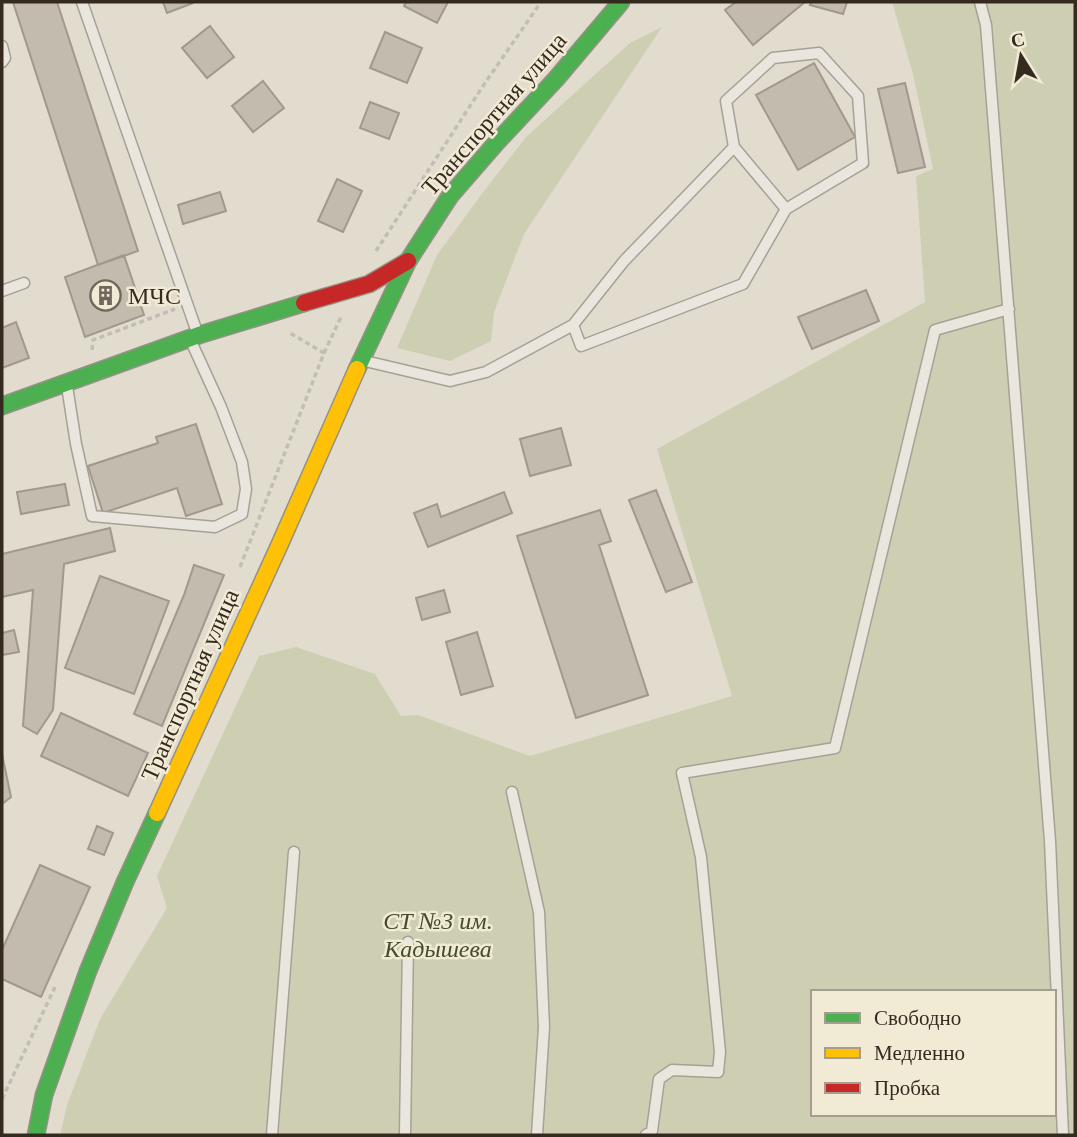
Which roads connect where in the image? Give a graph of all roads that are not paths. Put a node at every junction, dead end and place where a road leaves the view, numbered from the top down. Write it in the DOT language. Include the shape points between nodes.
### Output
graph roads {
  1 [pos="82,2"];
  2 [pos="621,2"];
  3 [pos="980,2"];
  4 [pos="2,46"];
  5 [pos="2,62"];
  6 [pos="734,147"];
  7 [pos="786,209"];
  8 [pos="408,261"];
  9 [pos="24,283"];
  10 [pos="2,290"];
  11 [pos="1009,309"];
  12 [pos="573,325"];
  13 [pos="194,337"];
  14 [pos="361,360"];
  15 [pos="67,382"];
  16 [pos="2,407"];
  17 [pos="512,792"];
  18 [pos="294,852"];
  19 [pos="408,942"];
  20 [pos="36,1135"];
  21 [pos="272,1135"];
  22 [pos="405,1135"];
  23 [pos="537,1135"];
  24 [pos="646,1135"];
  25 [pos="1063,1135"];
  1 -- 13 [label="lane" via="188,304"];
  2 -- 8 [label="street, Транспортная улица" via="450,196"];
  3 -- 11 [label="lane" via="986,25"];
  4 -- 5 [label="lane"];
  6 -- 7 [label="lane"];
  6 -- 7 [label="lane" via="726,101 774,58 820,53 858,96 863,163"];
  6 -- 12 [label="lane" via="624,261"];
  7 -- 12 [label="lane" via="743,284 581,345"];
  8 -- 13 [label="street, Транспортная улица" via="369,284"];
  8 -- 14 [label="street, Транспортная улица"];
  9 -- 10 [label="lane"];
  11 -- 24 [label="lane" via="935,330 835,748 682,773 701,856 720,1052 718,1072 672,1070 659,1079 652,1131"];
  11 -- 25 [label="lane" via="1051,841"];
  12 -- 14 [label="lane" via="486,372 450,381"];
  13 -- 15 [label="street, Транспортная улица"];
  13 -- 15 [label="lane" via="242,463 246,489 242,514 215,527 92,516"];
  14 -- 20 [label="street, Транспортная улица" via="125,882 48,1082"];
  15 -- 16 [label="street, Транспортная улица"];
  17 -- 23 [label="lane" via="538,912 544,1027"];
  18 -- 21 [label="lane"];
  19 -- 22 [label="lane"];
}
